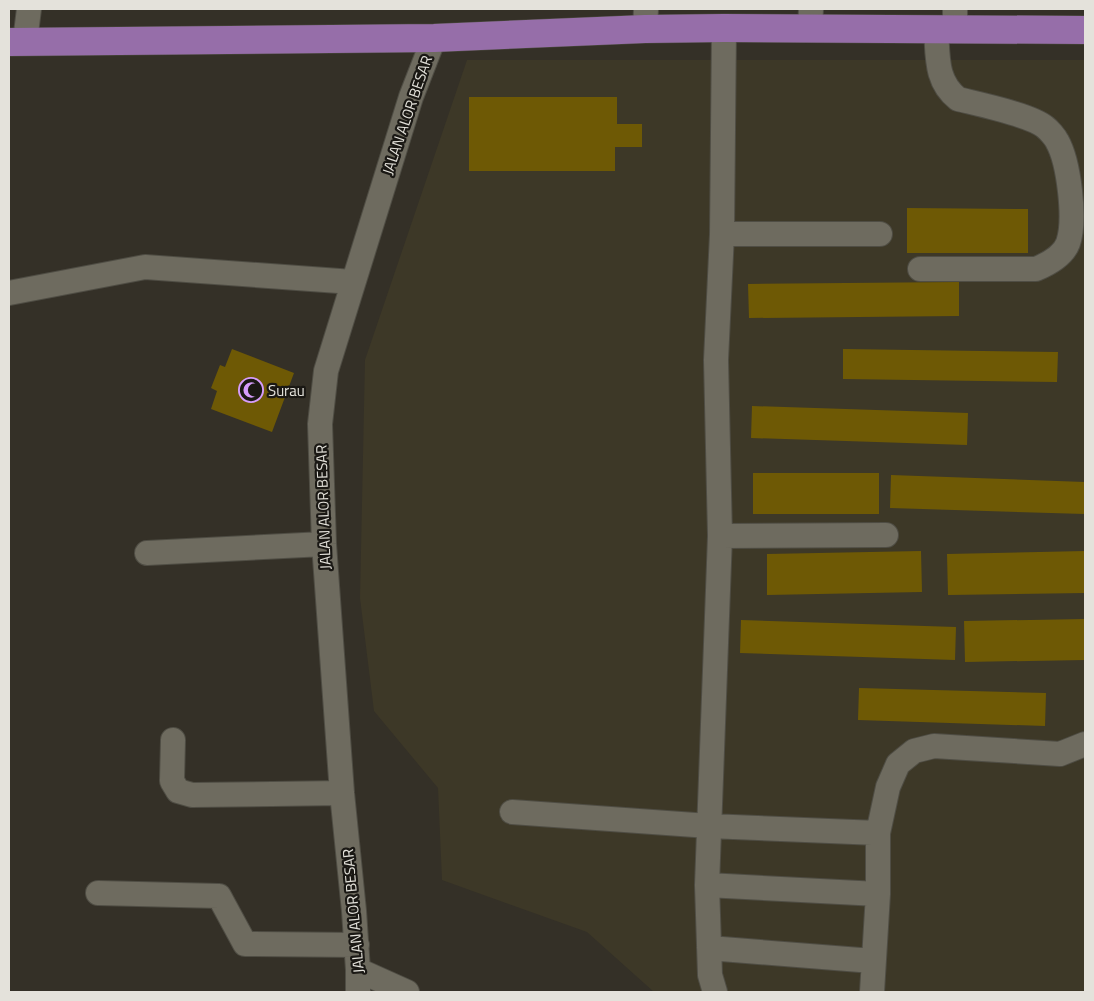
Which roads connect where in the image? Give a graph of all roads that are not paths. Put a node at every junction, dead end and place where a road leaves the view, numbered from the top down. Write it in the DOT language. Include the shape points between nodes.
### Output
graph roads {
  1 [pos="30,9"];
  2 [pos="646,19"];
  3 [pos="810,19"];
  4 [pos="948,22"];
  5 [pos="724,28"];
  6 [pos="1085,30"];
  7 [pos="434,38"];
  8 [pos="17,42"];
  9 [pos="722,234"];
  10 [pos="880,234"];
  11 [pos="920,269"];
  12 [pos="354,282"];
  13 [pos="9,293"];
  14 [pos="886,535"];
  15 [pos="720,536"];
  16 [pos="324,544"];
  17 [pos="148,553"];
  18 [pos="173,740"];
  19 [pos="1085,744"];
  20 [pos="342,793"];
  21 [pos="512,812"];
  22 [pos="709,826"];
  23 [pos="878,833"];
  24 [pos="707,885"];
  25 [pos="98,893"];
  26 [pos="878,894"];
  27 [pos="357,945"];
  28 [pos="709,948"];
  29 [pos="873,961"];
  30 [pos="358,981"];
  31 [pos="407,992"];
  32 [pos="715,992"];
  33 [pos="872,992"];
  1 -- 8 [label="street"];
  2 -- 5 [label="main road"];
  2 -- 7 [label="main road"];
  3 -- 4 [label="main road"];
  3 -- 5 [label="main road"];
  4 -- 6 [label="main road"];
  4 -- 11 [label="street" via="940,74 950,92 958,99 1031,119 1044,126 1057,141 1064,157 1072,204 1071,228 1061,254 1036,269"];
  5 -- 9 [label="street"];
  7 -- 8 [label="main road"];
  7 -- 12 [label="street, JALAN ALOR BESAR" via="411,97"];
  9 -- 10 [label="street"];
  9 -- 15 [label="street" via="716,360"];
  12 -- 13 [label="street" via="146,267"];
  12 -- 16 [label="street, JALAN ALOR BESAR" via="326,371 320,424"];
  14 -- 15 [label="street"];
  15 -- 22 [label="street"];
  16 -- 17 [label="street"];
  16 -- 20 [label="street, JALAN ALOR BESAR"];
  18 -- 20 [label="street" via="172,781 178,791 192,795"];
  19 -- 23 [label="street" via="1060,754 934,746 914,751 898,764 888,787"];
  20 -- 27 [label="street, JALAN ALOR BESAR"];
  21 -- 22 [label="street"];
  22 -- 23 [label="street"];
  22 -- 24 [label="street"];
  23 -- 26 [label="street"];
  24 -- 26 [label="street"];
  24 -- 28 [label="street"];
  25 -- 27 [label="street" via="219,896 245,944"];
  26 -- 29 [label="street"];
  27 -- 30 [label="street, JALAN ALOR BESAR"];
  28 -- 29 [label="street"];
  28 -- 32 [label="street" via="710,976"];
  29 -- 33 [label="street"];
  30 -- 31 [label="street"];
}
